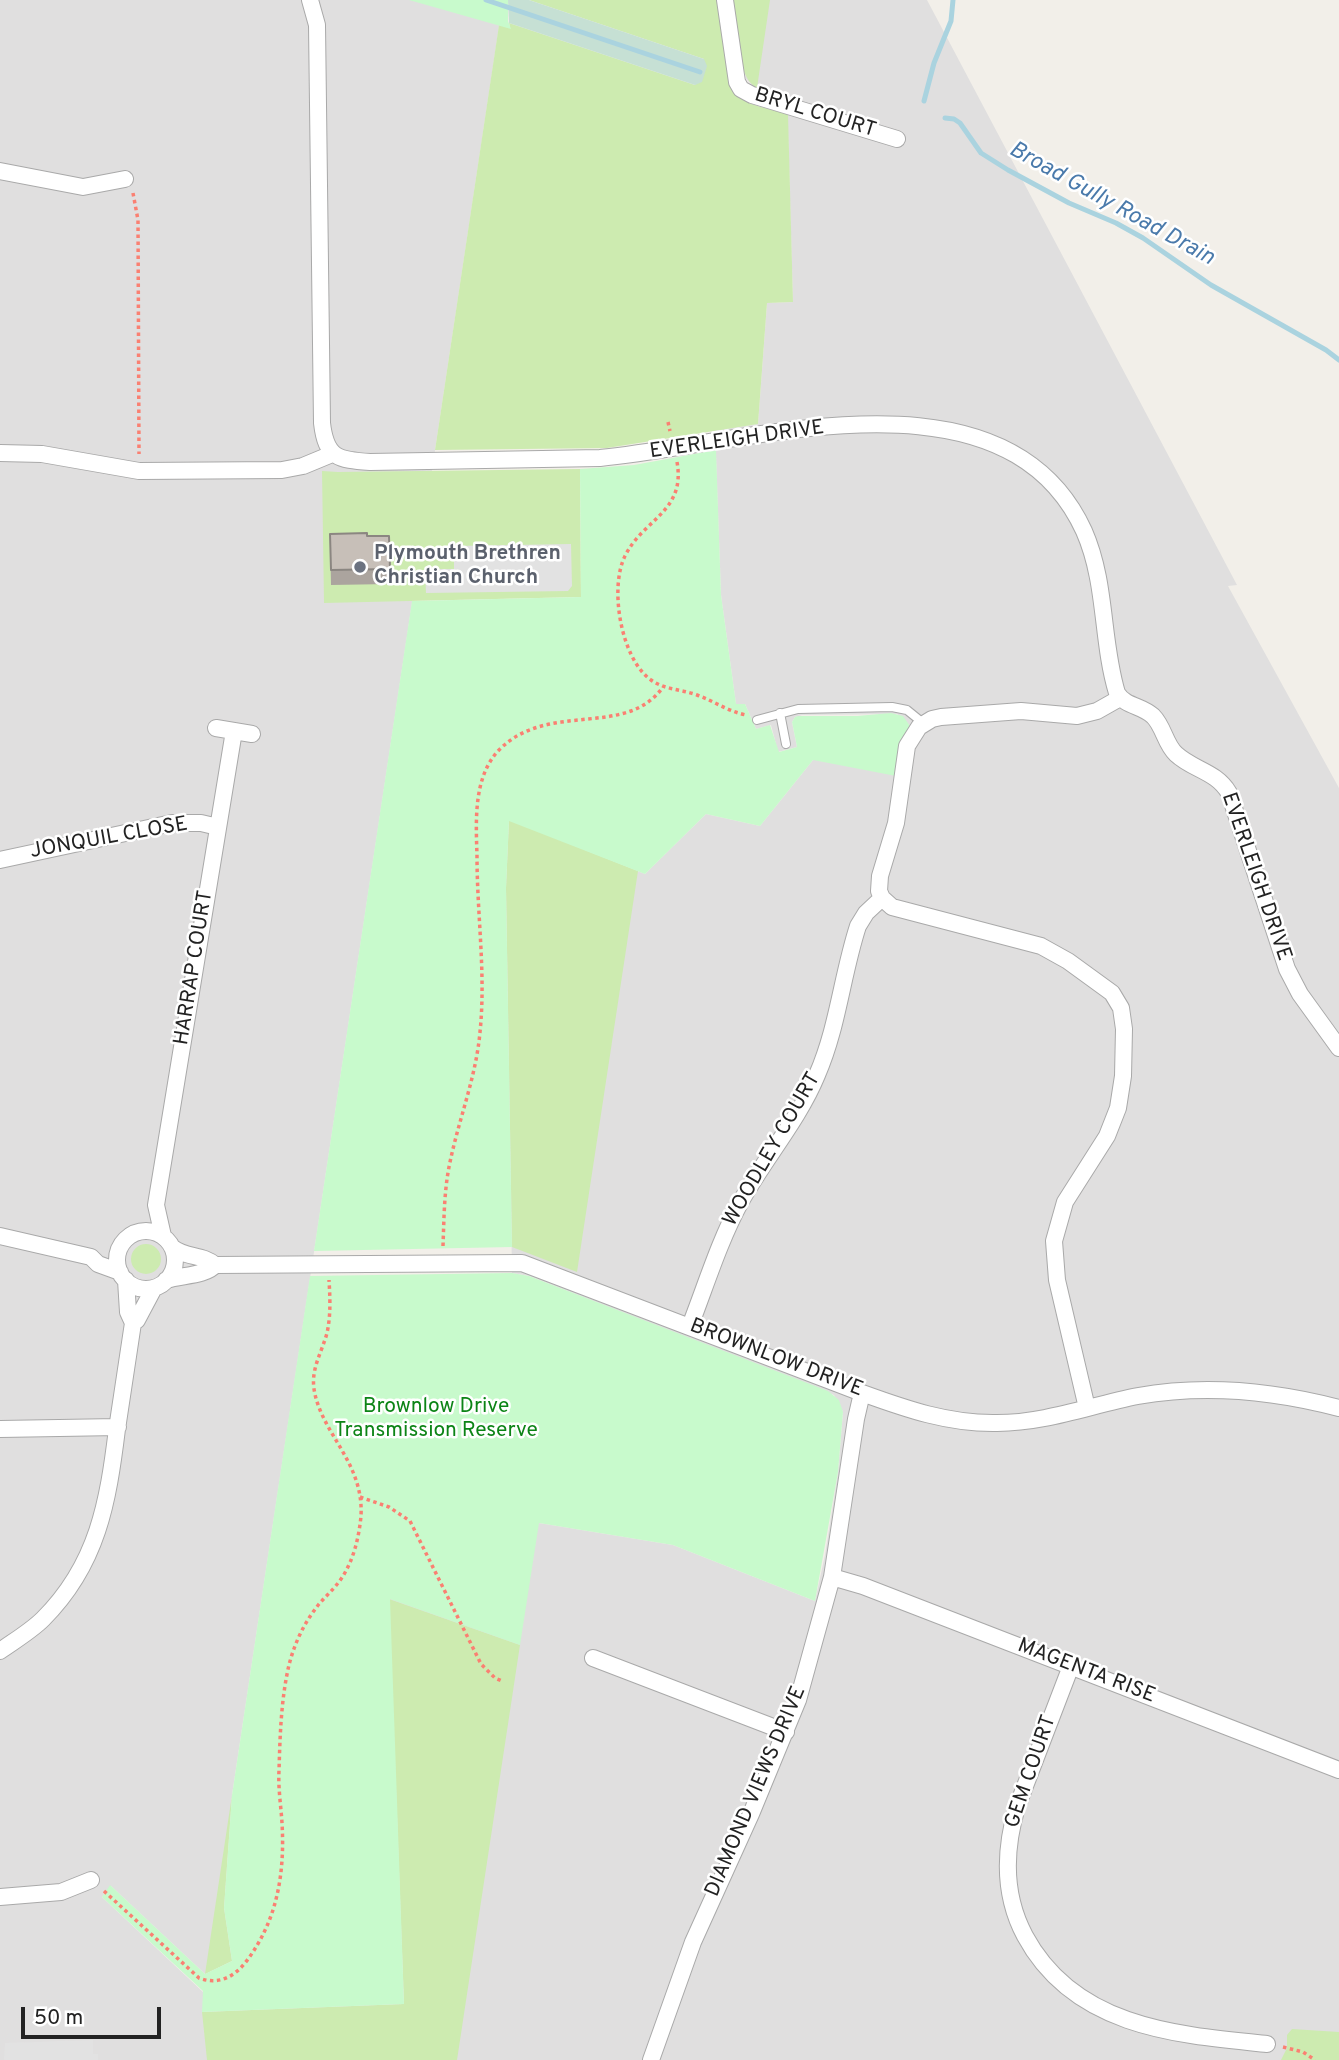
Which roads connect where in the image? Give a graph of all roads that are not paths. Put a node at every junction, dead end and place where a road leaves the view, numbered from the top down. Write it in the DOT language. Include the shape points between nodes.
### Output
graph roads {
  1 [pos="310,0"];
  2 [pos="725,0"];
  3 [pos="897,139"];
  4 [pos="0,171"];
  5 [pos="125,179"];
  6 [pos="0,453"];
  7 [pos="332,454"];
  8 [pos="1120,698"];
  9 [pos="779,713"];
  10 [pos="757,720"];
  11 [pos="923,723"];
  12 [pos="216,728"];
  13 [pos="234,731"];
  14 [pos="252,734"];
  15 [pos="786,744"];
  16 [pos="218,827"];
  17 [pos="0,860"];
  18 [pos="882,898"];
  19 [pos="1339,1048"];
  20 [pos="156,1205"];
  21 [pos="134,1233"];
  22 [pos="0,1236"];
  23 [pos="168,1242"];
  24 [pos="120,1247"];
  25 [pos="91,1257"];
  26 [pos="215,1265"];
  27 [pos="123,1276"];
  28 [pos="160,1284"];
  29 [pos="133,1323"];
  30 [pos="690,1326"];
  31 [pos="862,1393"];
  32 [pos="1087,1408"];
  33 [pos="1339,1408"];
  34 [pos="118,1427"];
  35 [pos="0,1429"];
  36 [pos="832,1577"];
  37 [pos="0,1651"];
  38 [pos="593,1657"];
  39 [pos="1071,1666"];
  40 [pos="786,1732"];
  41 [pos="1339,1770"];
  42 [pos="91,1880"];
  43 [pos="0,1897"];
  44 [pos="1267,2044"];
  45 [pos="651,2060"];
  1 -- 7 [label="street" via="317,25 322,423"];
  2 -- 3 [label="street, BRYL COURT" via="741,89"];
  4 -- 5 [label="street" via="83,187"];
  6 -- 7 [label="street" via="42,454 139,471 282,470"];
  7 -- 8 [label="street, EVERLEIGH DRIVE" via="370,462 569,460 635,455 791,430 890,426 964,432 1013,453 1052,484 1084,531 1098,574 1114,685"];
  8 -- 11 [label="street" via="1077,716 1021,711 941,717"];
  8 -- 19 [label="street, EVERLEIGH DRIVE" via="1156,719 1177,756 1225,786 1287,970"];
  9 -- 10 [label="lane"];
  9 -- 11 [label="lane" via="892,706 907,710"];
  9 -- 15 [label="lane"];
  11 -- 18 [label="street" via="907,746 897,823 880,876"];
  12 -- 13 [label="street"];
  13 -- 14 [label="street"];
  13 -- 16 [label="street, HARRAP COURT"];
  16 -- 17 [label="street, JONQUIL CLOSE" via="172,823"];
  16 -- 20 [label="street, HARRAP COURT"];
  18 -- 30 [label="street, WOODLEY COURT" via="858,926 816,1077 741,1202"];
  18 -- 32 [label="street" via="892,907 1041,946 1112,993 1121,1008 1123,1076 1118,1108 1107,1136 1065,1202 1054,1241 1057,1280"];
  20 -- 21 [label="street, HARRAP COURT"];
  20 -- 23 [label="street, HARRAP COURT"];
  21 -- 23 [label="street" via="144,1231"];
  21 -- 24 [label="street"];
  22 -- 25 [label="street"];
  23 -- 26 [label="street, BROWNLOW DRIVE" via="184,1255"];
  23 -- 28 [label="street" via="174,1265"];
  24 -- 25 [label="street"];
  24 -- 27 [label="street"];
  25 -- 27 [label="street"];
  26 -- 28 [label="street, BROWNLOW DRIVE" via="206,1273"];
  26 -- 30 [label="street, BROWNLOW DRIVE" via="509,1261 533,1265"];
  27 -- 28 [label="street" via="139,1287"];
  27 -- 29 [label="street"];
  28 -- 29 [label="street"];
  29 -- 34 [label="street"];
  30 -- 31 [label="street, BROWNLOW DRIVE"];
  31 -- 32 [label="street, BROWNLOW DRIVE" via="935,1417 978,1423 1039,1420"];
  31 -- 36 [label="street, DIAMOND VIEWS DRIVE"];
  32 -- 33 [label="street, BROWNLOW DRIVE" via="1162,1393 1217,1390 1279,1395"];
  34 -- 35 [label="street"];
  34 -- 37 [label="street" via="107,1499 90,1551 41,1621"];
  36 -- 39 [label="street, MAGENTA RISE"];
  36 -- 40 [label="street, DIAMOND VIEWS DRIVE"];
  38 -- 40 [label="street"];
  39 -- 41 [label="street, MAGENTA RISE"];
  39 -- 44 [label="street, GEM COURT" via="1007,1849 1009,1888 1021,1928 1057,1979 1103,2011 1173,2033"];
  40 -- 45 [label="street, DIAMOND VIEWS DRIVE" via="693,1942"];
  42 -- 43 [label="street" via="61,1892"];
}
